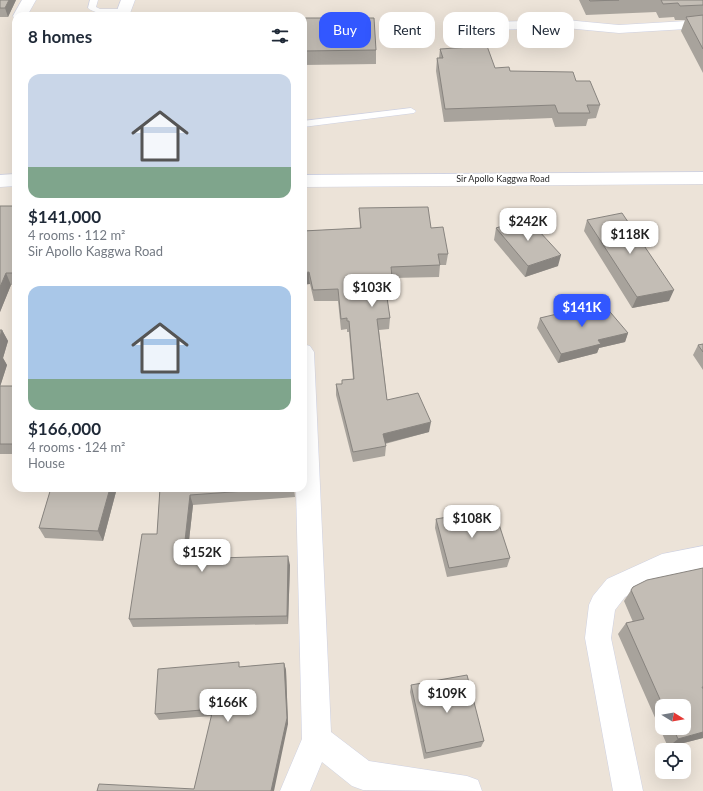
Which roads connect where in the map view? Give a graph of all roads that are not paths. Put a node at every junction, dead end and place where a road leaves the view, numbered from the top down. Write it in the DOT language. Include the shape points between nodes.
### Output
graph roads {
  1 [pos="29,0"];
  2 [pos="94,0"];
  3 [pos="125,9"];
  4 [pos="22,12"];
  5 [pos="703,24"];
  6 [pos="509,26"];
  7 [pos="411,111"];
  8 [pos="307,124"];
  9 [pos="703,178"];
  10 [pos="12,180"];
  11 [pos="0,181"];
  12 [pos="307,181"];
  13 [pos="307,463"];
  14 [pos="703,558"];
  15 [pos="317,739"];
  16 [pos="295,791"];
  17 [pos="467,791"];
  18 [pos="628,791"];
  1 -- 4 [label="street"];
  2 -- 3 [label="lane" via="92,8 98,11"];
  5 -- 6 [label="street" via="620,29 566,24"];
  7 -- 8 [label="lane"];
  9 -- 12 [label="street, Sir Apollo Kaggwa Road"];
  10 -- 11 [label="street"];
  13 -- 15 [label="street"];
  14 -- 18 [label="street" via="662,566 616,588 602,605 598,638"];
  15 -- 16 [label="street"];
  15 -- 17 [label="street" via="363,775"];
}
